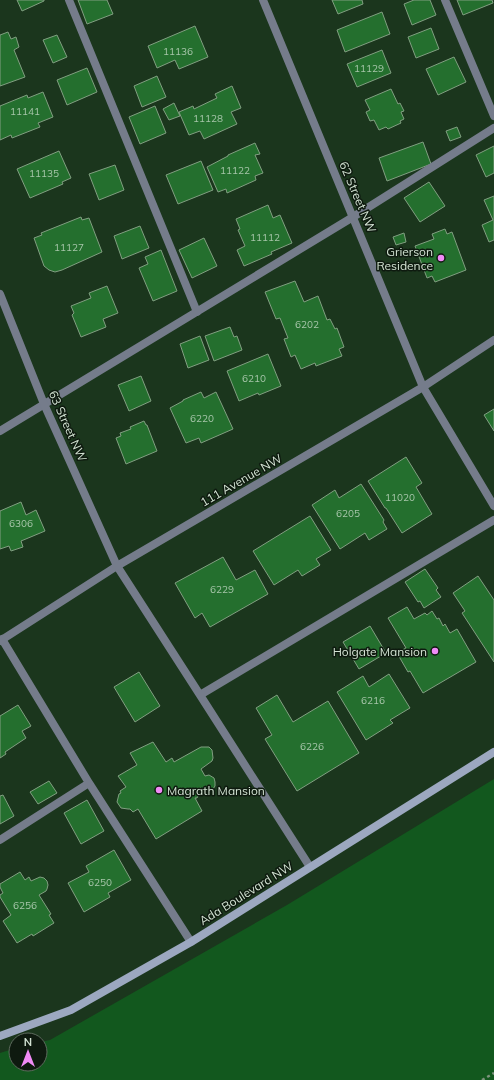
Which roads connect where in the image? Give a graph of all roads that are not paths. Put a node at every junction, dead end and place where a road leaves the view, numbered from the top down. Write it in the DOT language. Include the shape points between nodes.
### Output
graph roads {
  1 [pos="69,0"];
  2 [pos="262,0"];
  3 [pos="445,0"];
  4 [pos="494,116"];
  5 [pos="494,128"];
  6 [pos="353,217"];
  7 [pos="0,294"];
  8 [pos="197,312"];
  9 [pos="494,340"];
  10 [pos="424,388"];
  11 [pos="44,404"];
  12 [pos="0,431"];
  13 [pos="494,506"];
  14 [pos="494,520"];
  15 [pos="117,566"];
  16 [pos="1,640"];
  17 [pos="200,696"];
  18 [pos="494,752"];
  19 [pos="89,783"];
  20 [pos="0,840"];
  21 [pos="310,867"];
  22 [pos="190,942"];
  23 [pos="0,1036"];
  1 -- 8 [label="street"];
  2 -- 6 [label="street, 62 Street NW"];
  3 -- 4 [label="street"];
  5 -- 6 [label="street"];
  6 -- 8 [label="street"];
  6 -- 10 [label="street, 62 Street NW"];
  7 -- 11 [label="street, 63 Street NW"];
  8 -- 11 [label="street"];
  9 -- 10 [label="street, 111 Avenue NW"];
  10 -- 13 [label="street, 62 Street NW"];
  10 -- 15 [label="street, 111 Avenue NW"];
  11 -- 12 [label="street"];
  11 -- 15 [label="street, 63 Street NW"];
  14 -- 17 [label="street"];
  15 -- 16 [label="street, 111 Avenue NW"];
  15 -- 17 [label="street, 63 Street NW"];
  16 -- 19 [label="street"];
  17 -- 21 [label="street, 63 Street NW"];
  18 -- 21 [label="street, Ada Boulevard NW"];
  19 -- 20 [label="street"];
  19 -- 22 [label="street"];
  21 -- 22 [label="street, Ada Boulevard NW"];
  22 -- 23 [label="street, Ada Boulevard NW" via="71,1010"];
}
